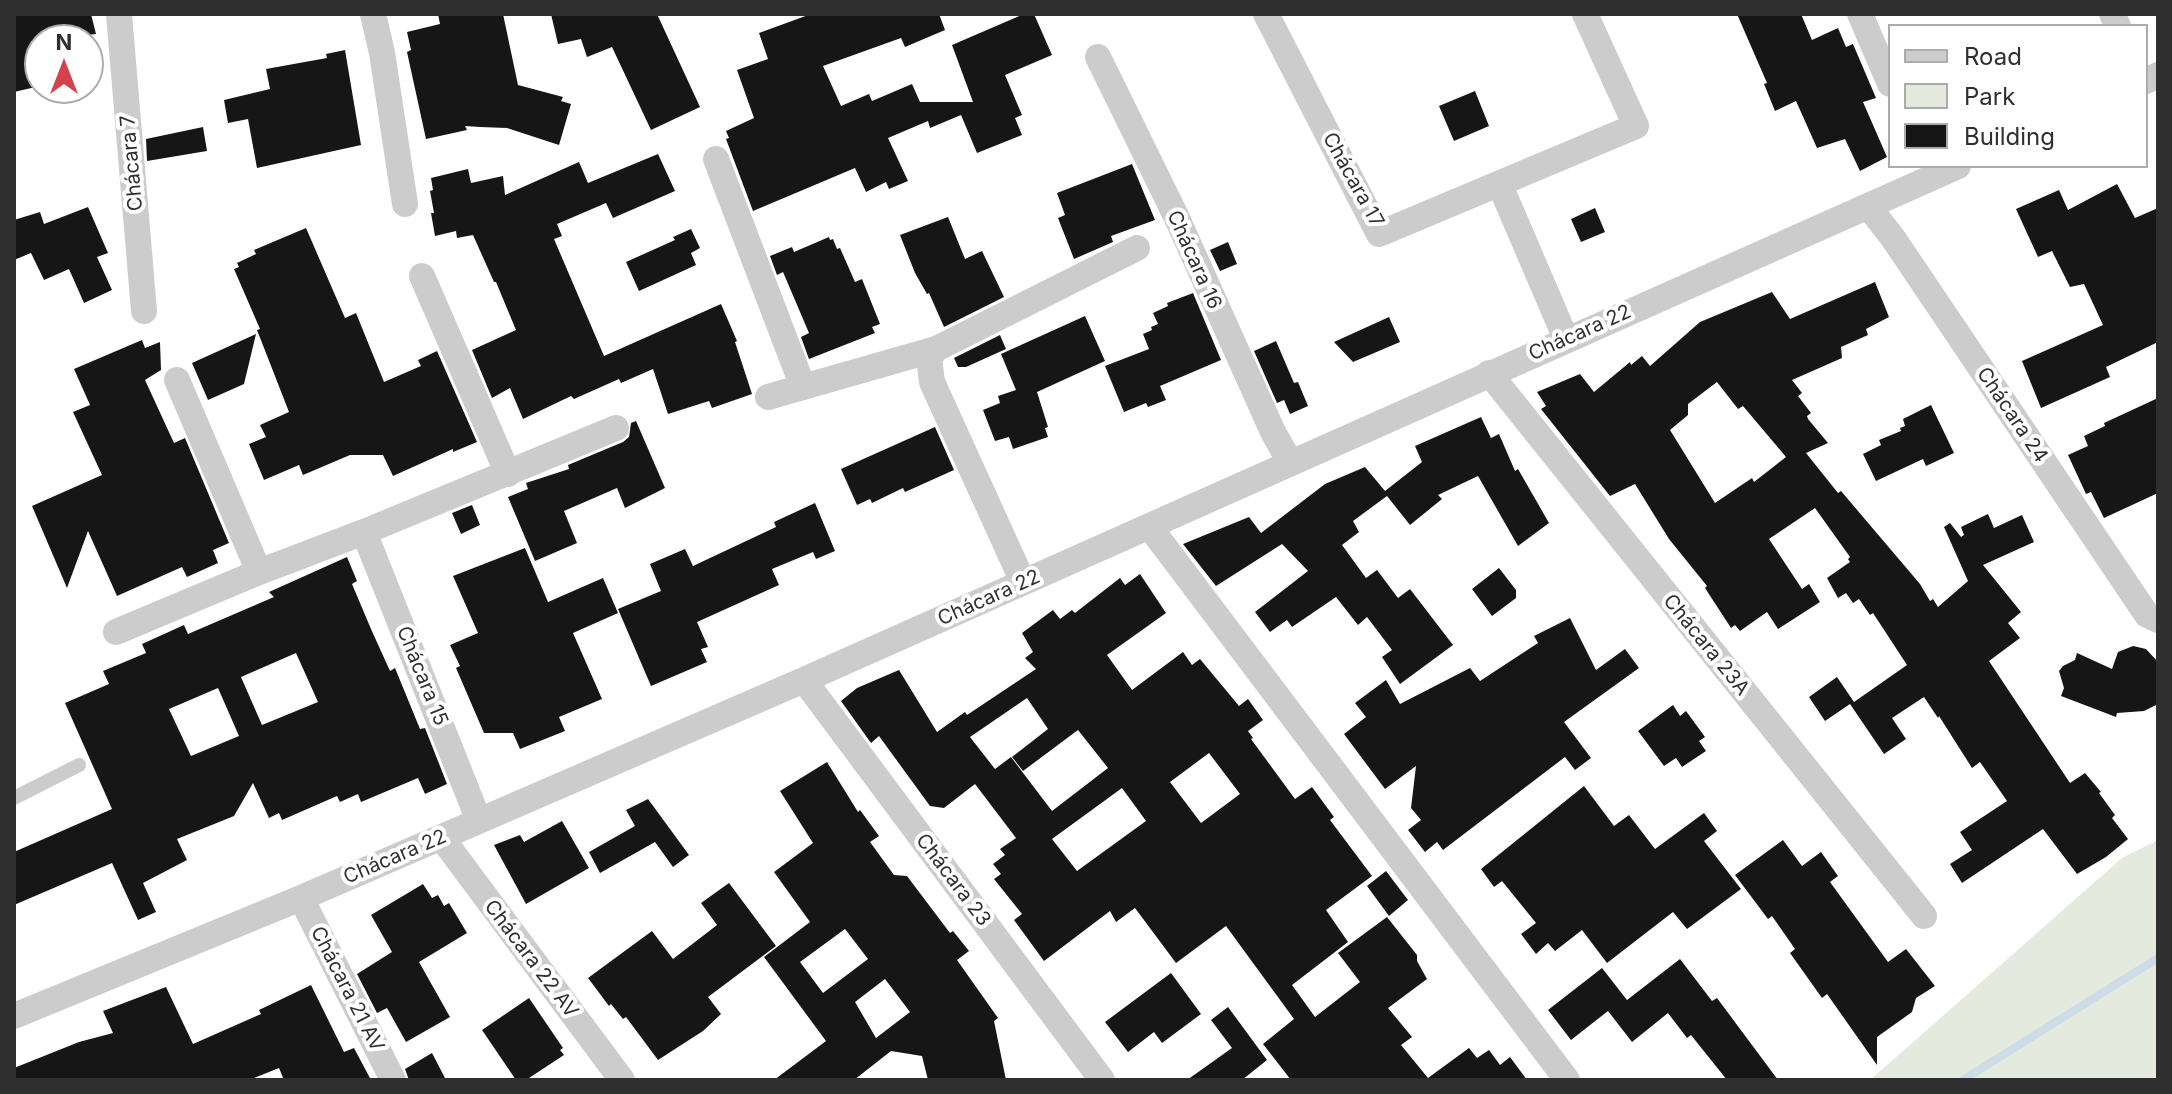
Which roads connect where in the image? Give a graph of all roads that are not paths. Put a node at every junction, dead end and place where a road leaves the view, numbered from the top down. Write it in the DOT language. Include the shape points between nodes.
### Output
graph roads {
  1 [pos="119,14"];
  2 [pos="373,14"];
  3 [pos="1266,14"];
  4 [pos="1585,14"];
  5 [pos="1860,14"];
  6 [pos="1098,57"];
  7 [pos="1888,79"];
  8 [pos="716,159"];
  9 [pos="1929,172"];
  10 [pos="1500,185"];
  11 [pos="405,204"];
  12 [pos="1868,206"];
  13 [pos="1137,248"];
  14 [pos="422,276"];
  15 [pos="144,311"];
  16 [pos="1566,339"];
  17 [pos="936,349"];
  18 [pos="1489,373"];
  19 [pos="177,380"];
  20 [pos="803,387"];
  21 [pos="768,397"];
  22 [pos="616,428"];
  23 [pos="1290,462"];
  24 [pos="508,474"];
  25 [pos="1149,526"];
  26 [pos="364,532"];
  27 [pos="259,572"];
  28 [pos="1023,582"];
  29 [pos="2158,620"];
  30 [pos="116,632"];
  31 [pos="804,680"];
  32 [pos="79,765"];
  33 [pos="14,798"];
  34 [pos="479,821"];
  35 [pos="441,837"];
  36 [pos="301,898"];
  37 [pos="1924,916"];
  38 [pos="14,1016"];
  39 [pos="393,1080"];
  40 [pos="622,1080"];
  41 [pos="1102,1080"];
  42 [pos="1567,1080"];
  1 -- 15 [label="street, Chácara 7"];
  2 -- 11 [label="street"];
  3 -- 10 [label="street, Chácara 17" via="1379,234"];
  4 -- 10 [label="street, Chácara 17" via="1636,126"];
  5 -- 7 [label="street"];
  6 -- 23 [label="street, Chácara 16"];
  8 -- 20 [label="street"];
  9 -- 12 [label="street, Chácara 22"];
  10 -- 16 [label="street"];
  12 -- 16 [label="street, Chácara 22"];
  12 -- 29 [label="street, Chácara 24" via="2147,615"];
  13 -- 17 [label="street"];
  14 -- 24 [label="street"];
  16 -- 18 [label="street, Chácara 22"];
  17 -- 20 [label="street"];
  17 -- 28 [label="street" via="929,358 932,382"];
  18 -- 23 [label="street, Chácara 22"];
  18 -- 37 [label="street, Chácara 23A"];
  19 -- 27 [label="street"];
  20 -- 21 [label="street"];
  22 -- 24 [label="street"];
  23 -- 25 [label="street, Chácara 22"];
  24 -- 26 [label="street"];
  25 -- 28 [label="street, Chácara 22"];
  25 -- 42 [label="street"];
  26 -- 27 [label="street"];
  26 -- 34 [label="street, Chácara 15"];
  27 -- 30 [label="street"];
  28 -- 31 [label="street, Chácara 22"];
  31 -- 34 [label="street, Chácara 22"];
  31 -- 41 [label="street, Chácara 23"];
  32 -- 33 [label="lane"];
  34 -- 35 [label="street, Chácara 22"];
  35 -- 36 [label="street, Chácara 22"];
  35 -- 40 [label="street, Chácara 22 AV"];
  36 -- 38 [label="street, Chácara 22"];
  36 -- 39 [label="street, Chácara 21 AV"];
}
